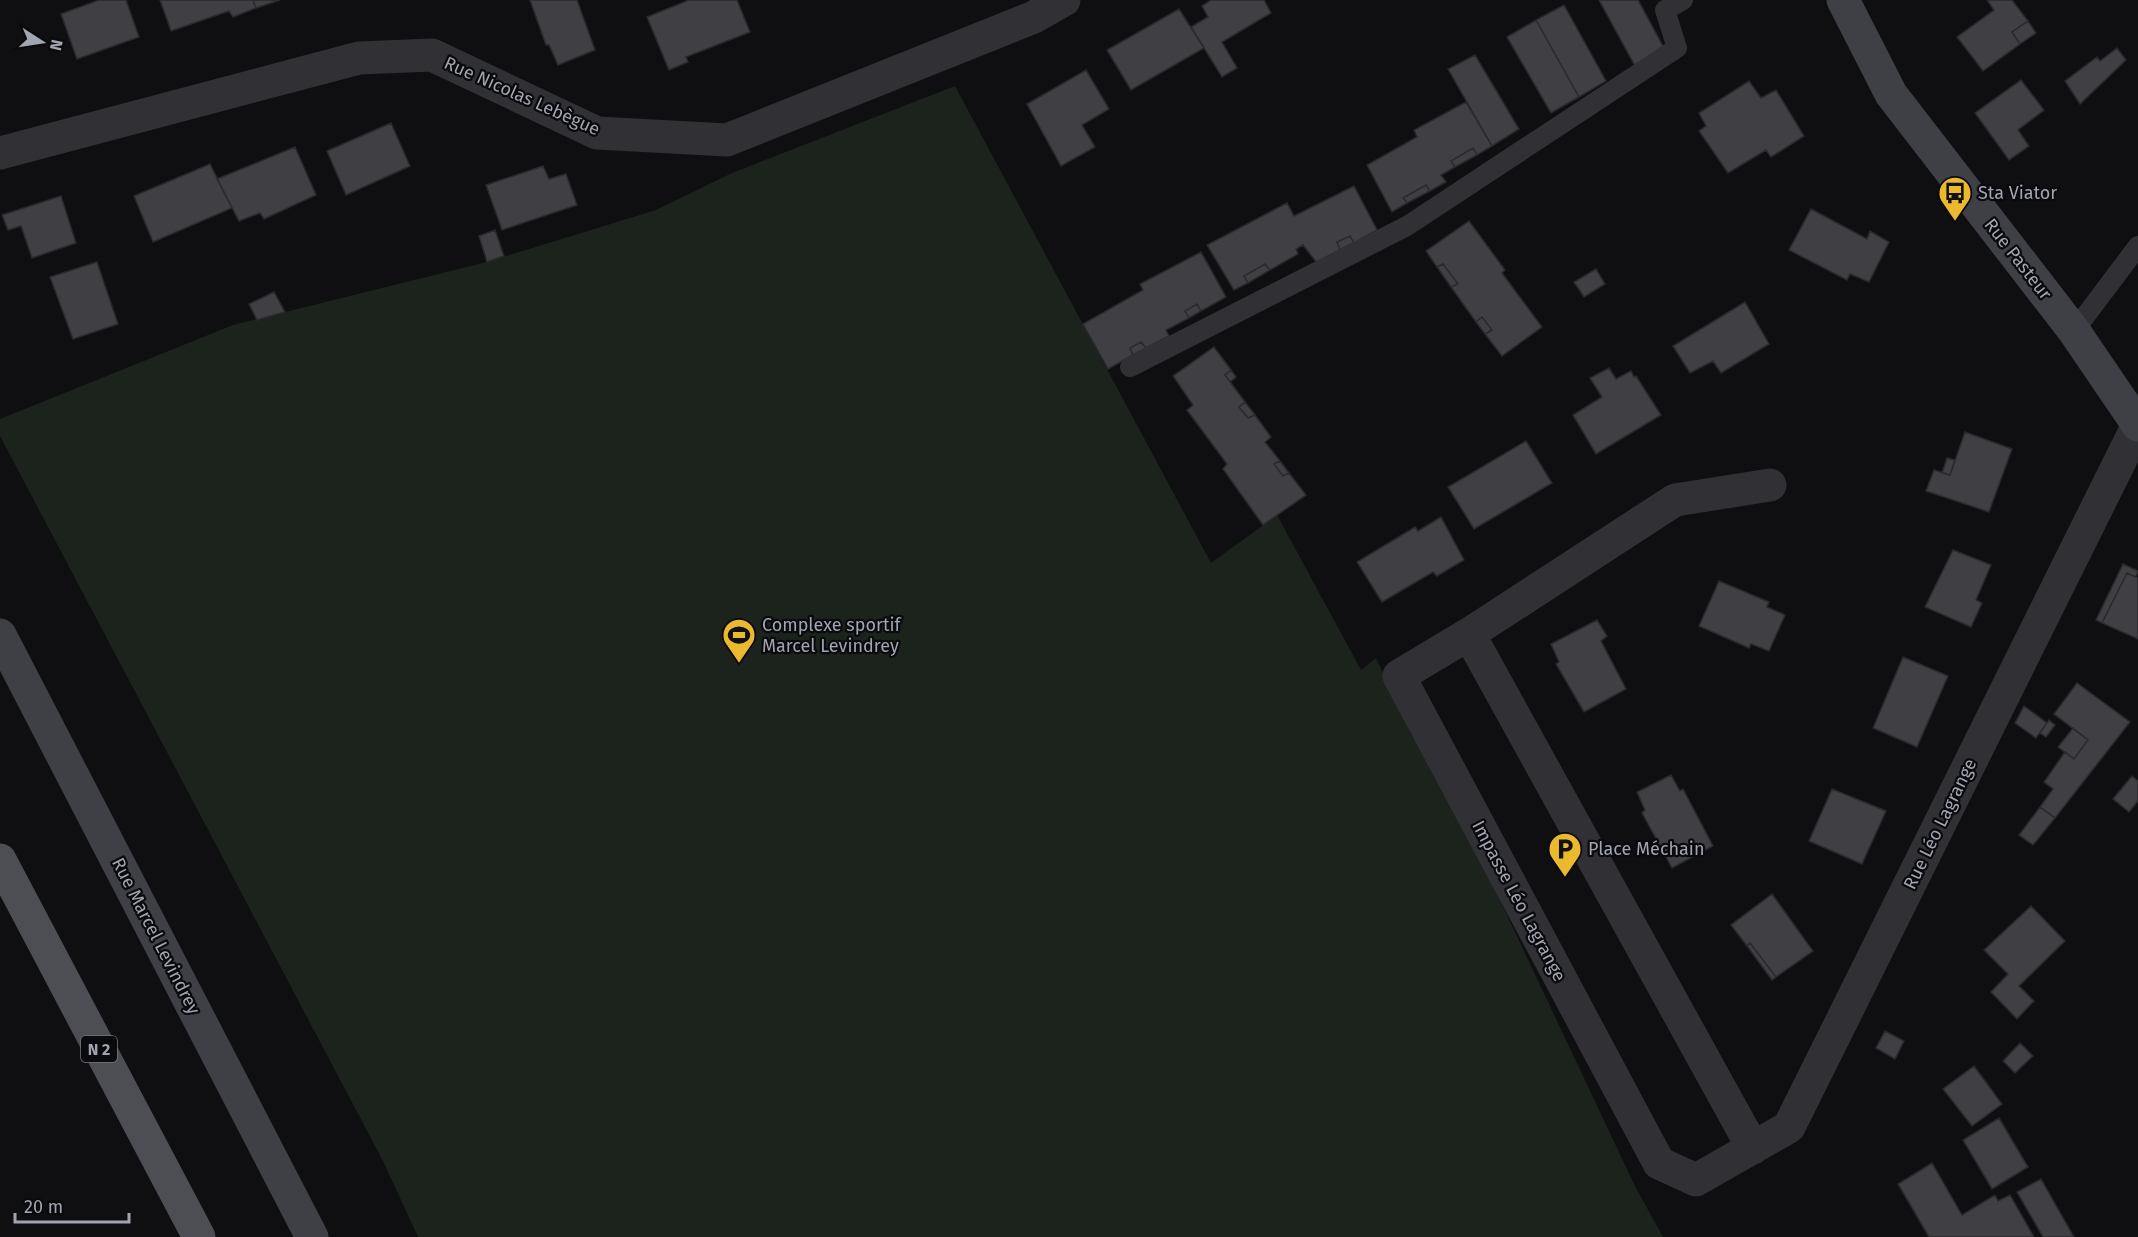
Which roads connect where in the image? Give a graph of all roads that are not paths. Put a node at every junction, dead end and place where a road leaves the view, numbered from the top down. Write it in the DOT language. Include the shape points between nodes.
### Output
graph roads {
  1 [pos="1064,0"];
  2 [pos="1683,0"];
  3 [pos="1843,0"];
  4 [pos="0,153"];
  5 [pos="2138,246"];
  6 [pos="2074,331"];
  7 [pos="1130,367"];
  8 [pos="2138,425"];
  9 [pos="1770,485"];
  10 [pos="1469,634"];
  11 [pos="0,635"];
  12 [pos="0,860"];
  13 [pos="1753,1148"];
  14 [pos="1696,1180"];
  15 [pos="199,1237"];
  16 [pos="312,1237"];
  1 -- 4 [label="street, Rue Nicolas Lebègue" via="1034,17 727,140 597,134 432,55 359,58"];
  2 -- 7 [label="lane" via="1665,10 1677,48 1647,68 1407,226"];
  3 -- 6 [label="street, Rue Pasteur" via="1891,94"];
  5 -- 6 [label="lane"];
  6 -- 8 [label="street, Rue Pasteur"];
  8 -- 13 [label="street, Rue Léo Lagrange" via="1790,1127"];
  9 -- 10 [label="street, Impasse Léo Lagrange" via="1675,500"];
  10 -- 13 [label="street"];
  10 -- 14 [label="street, Impasse Léo Lagrange" via="1398,676 1659,1163"];
  11 -- 16 [label="street, Rue Marcel Levindrey"];
  12 -- 15 [label="main road, N 2"];
  13 -- 14 [label="street, Rue Léo Lagrange"];
}
